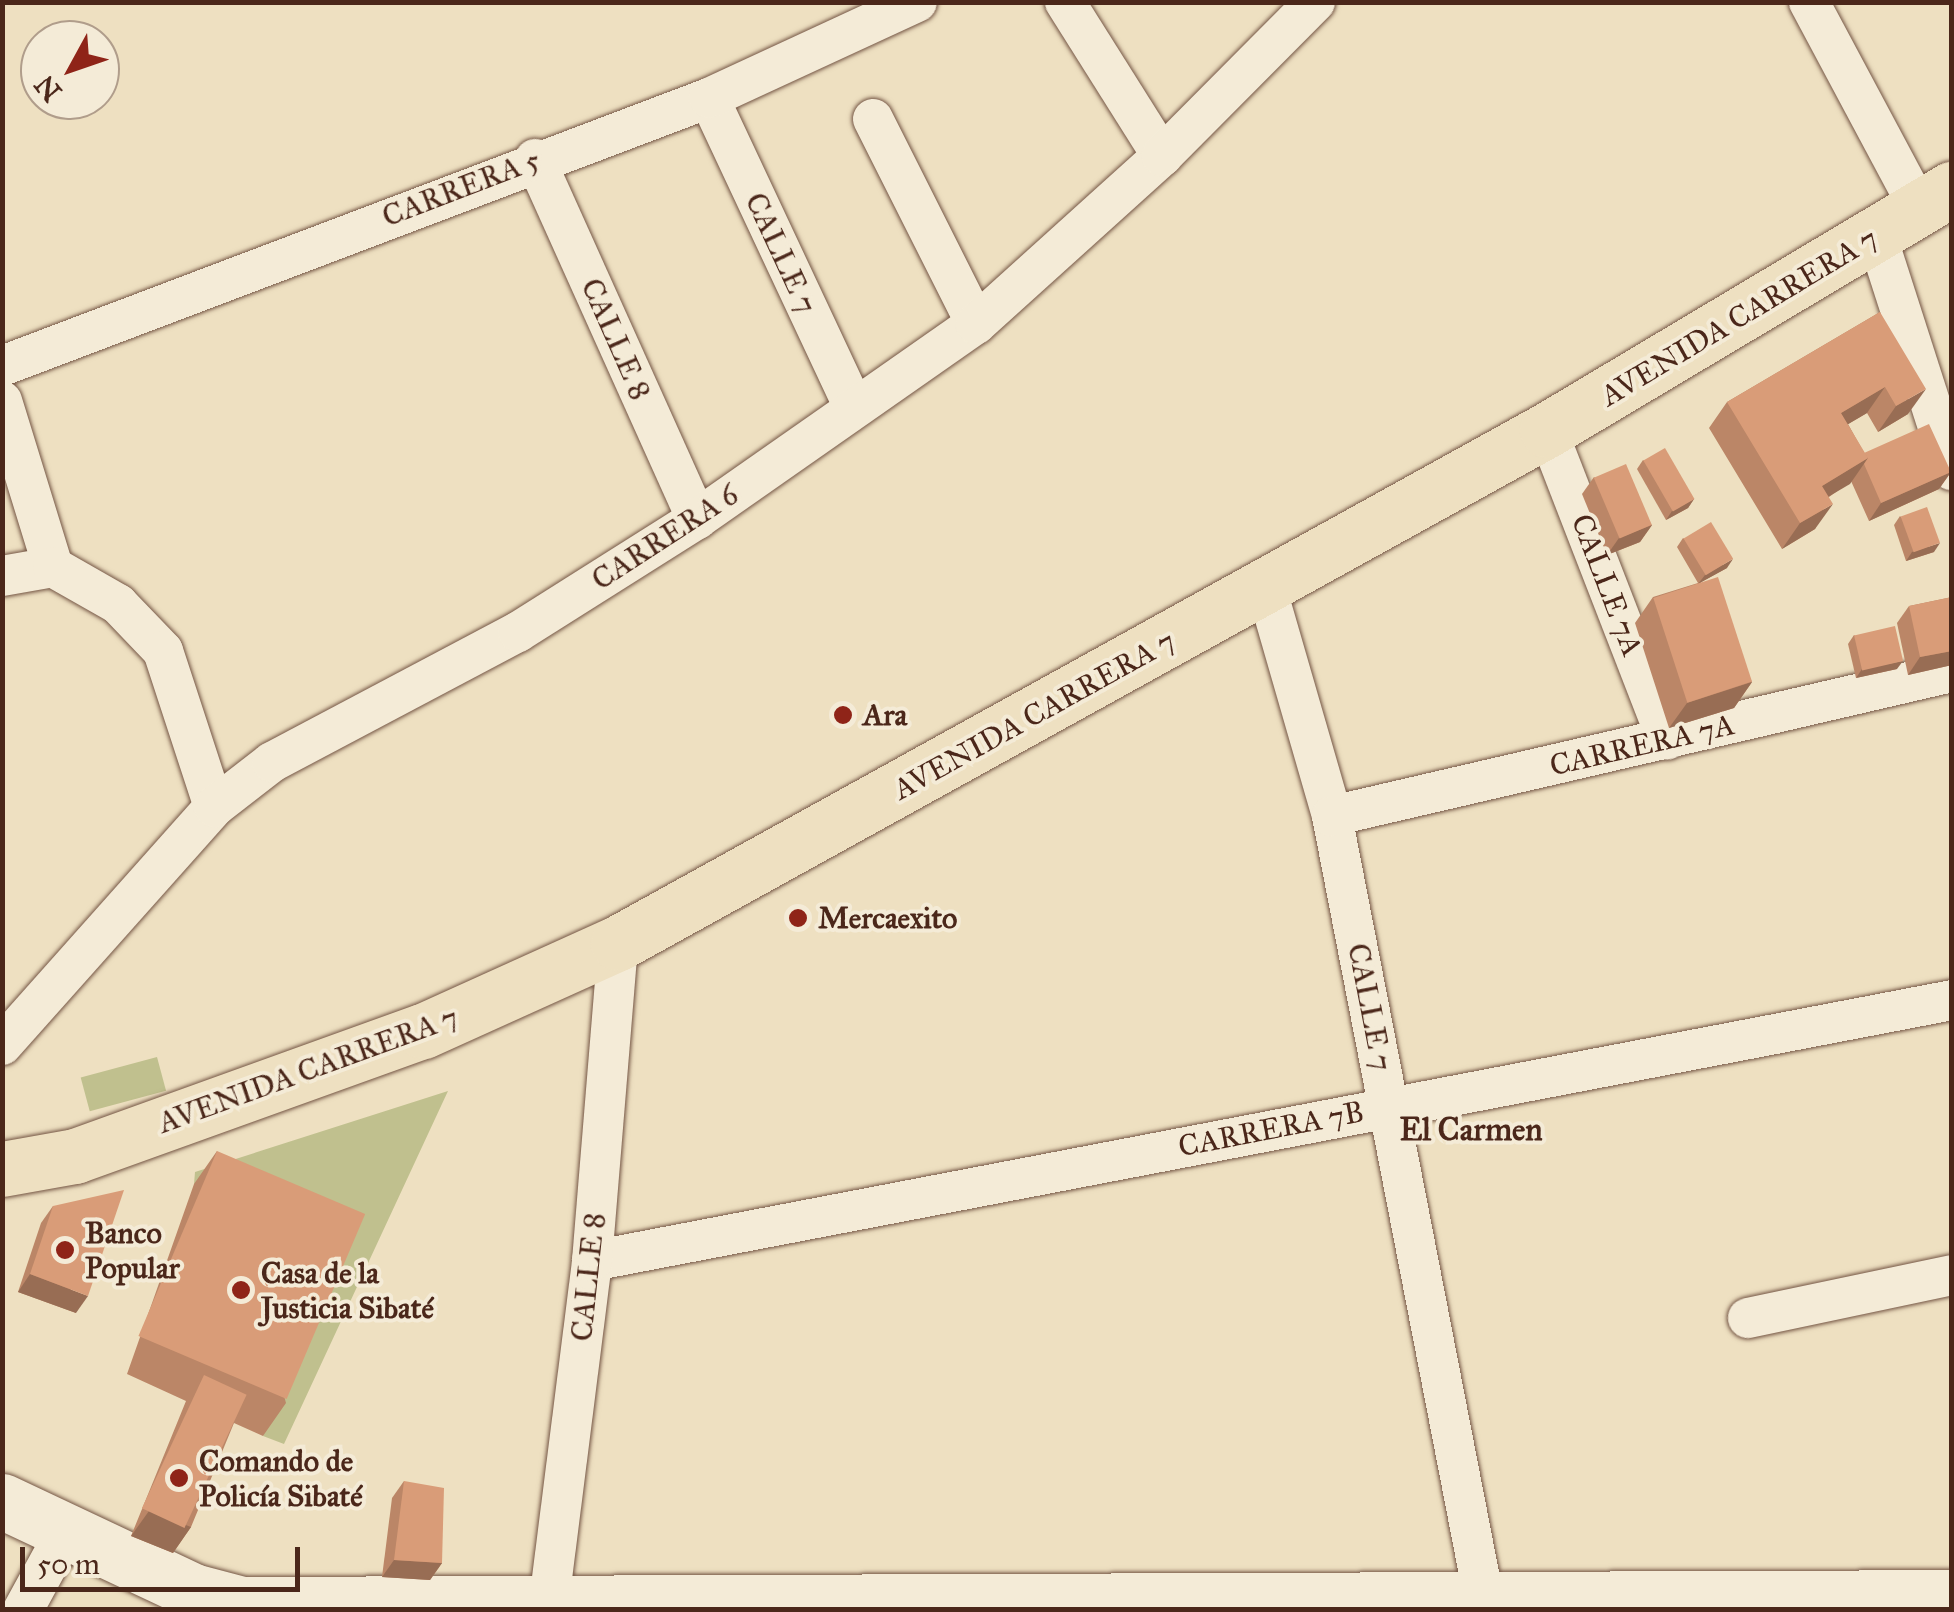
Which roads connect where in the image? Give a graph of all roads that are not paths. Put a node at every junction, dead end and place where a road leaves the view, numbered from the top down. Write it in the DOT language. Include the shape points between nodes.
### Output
graph roads {
  1 [pos="1065,2"];
  2 [pos="1314,2"];
  3 [pos="1809,2"];
  4 [pos="908,5"];
  5 [pos="709,98"];
  6 [pos="873,119"];
  7 [pos="1162,156"];
  8 [pos="535,159"];
  9 [pos="1916,211"];
  10 [pos="976,324"];
  11 [pos="2,366"];
  12 [pos="2,401"];
  13 [pos="854,408"];
  14 [pos="1547,430"];
  15 [pos="1952,470"];
  16 [pos="697,519"];
  17 [pos="53,567"];
  18 [pos="2,576"];
  19 [pos="1266,587"];
  20 [pos="1952,672"];
  21 [pos="1667,740"];
  22 [pos="214,808"];
  23 [pos="1332,816"];
  24 [pos="618,943"];
  25 [pos="1952,1000"];
  26 [pos="2,1045"];
  27 [pos="1389,1106"];
  28 [pos="75,1156"];
  29 [pos="2,1169"];
  30 [pos="2,1206"];
  31 [pos="592,1261"];
  32 [pos="1952,1275"];
  33 [pos="1748,1318"];
  34 [pos="2,1501"];
  35 [pos="39,1541"];
  36 [pos="1952,1597"];
  37 [pos="1486,1606"];
  38 [pos="548,1608"];
  39 [pos="23,1610"];
  40 [pos="165,1610"];
  1 -- 7 [label="street"];
  2 -- 7 [label="street, CARRERA 6"];
  3 -- 9 [label="street"];
  4 -- 5 [label="street, CARRERA 5"];
  5 -- 8 [label="street, CARRERA 5"];
  5 -- 13 [label="street, CALLE 7"];
  6 -- 10 [label="street"];
  7 -- 10 [label="street, CARRERA 6"];
  8 -- 11 [label="street, CARRERA 5"];
  8 -- 16 [label="street, CALLE 8"];
  9 -- 14 [label="main road, AVENIDA CARRERA 7"];
  9 -- 15 [label="street"];
  10 -- 13 [label="street, CARRERA 6"];
  12 -- 17 [label="street"];
  13 -- 16 [label="street, CARRERA 6"];
  14 -- 19 [label="main road, AVENIDA CARRERA 7"];
  14 -- 21 [label="street, CALLE 7A"];
  16 -- 22 [label="street, CARRERA 6" via="518,632 272,762"];
  17 -- 18 [label="street"];
  17 -- 22 [label="street" via="118,604 163,650"];
  19 -- 23 [label="street, CALLE 7"];
  19 -- 24 [label="main road, AVENIDA CARRERA 7"];
  20 -- 21 [label="street, CARRERA 7A"];
  21 -- 23 [label="street, CARRERA 7A"];
  22 -- 26 [label="street, CARRERA 6"];
  23 -- 27 [label="street, CALLE 7"];
  24 -- 28 [label="main road, AVENIDA CARRERA 7" via="424,1031"];
  24 -- 31 [label="street, CALLE 8"];
  25 -- 27 [label="street, CARRERA 7B"];
  27 -- 31 [label="street, CARRERA 7B"];
  27 -- 37 [label="street, CALLE 7"];
  28 -- 29 [label="main road, AVENIDA CARRERA 7"];
  28 -- 30 [label="main road, AVENIDA CARRERA 7"];
  31 -- 38 [label="street, CALLE 8"];
  32 -- 33 [label="street"];
  34 -- 35 [label="street"];
  35 -- 38 [label="street" via="242,1604"];
  35 -- 39 [label="street"];
  35 -- 40 [label="street"];
  36 -- 37 [label="street"];
  37 -- 38 [label="street"];
}
